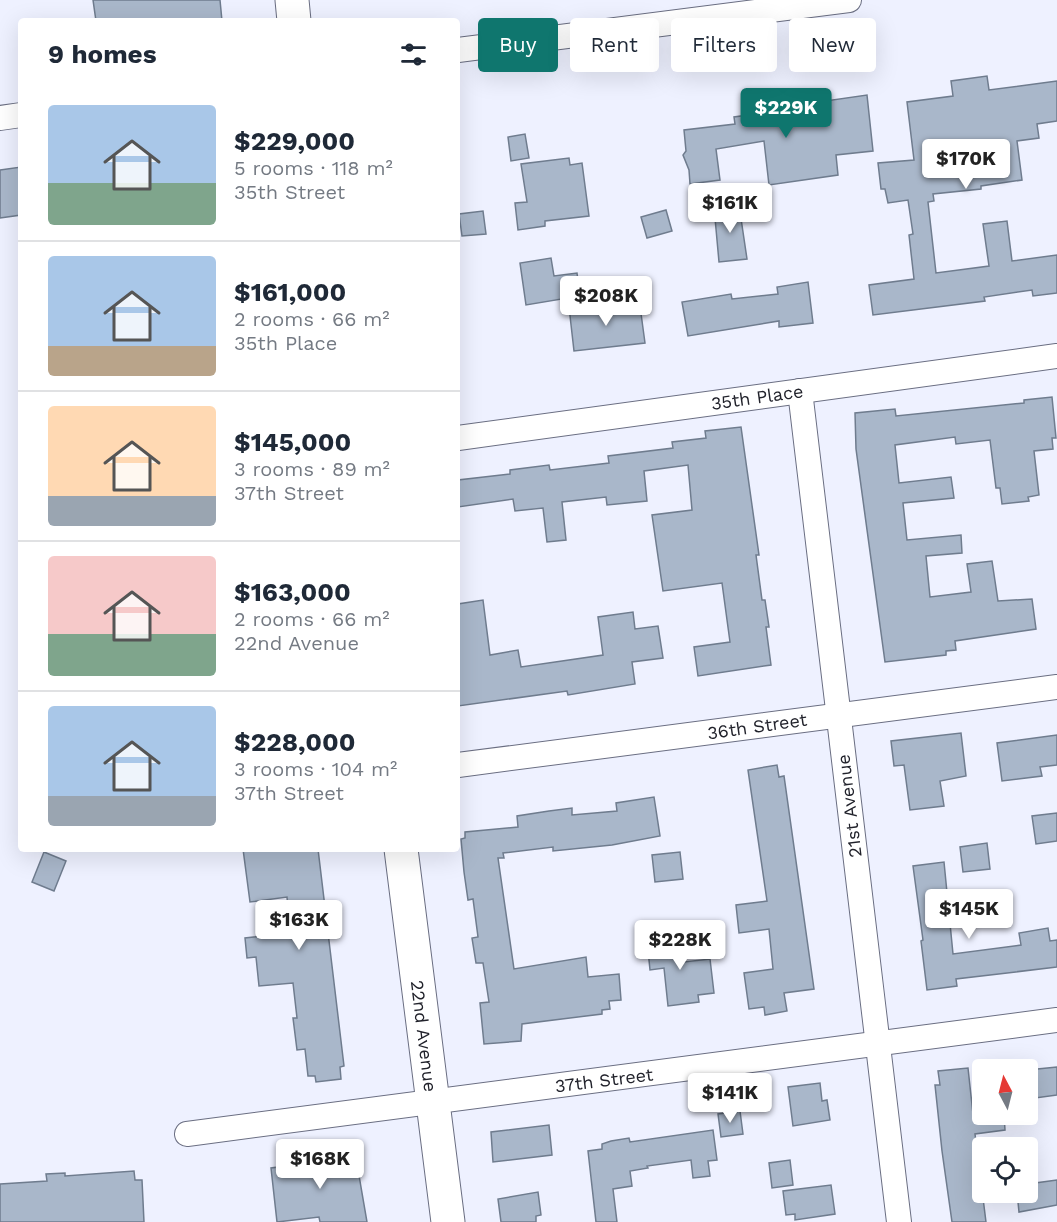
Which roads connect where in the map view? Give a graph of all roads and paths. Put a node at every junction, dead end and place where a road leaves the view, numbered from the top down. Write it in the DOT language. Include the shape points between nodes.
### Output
graph roads {
  1 [pos="292,0"];
  2 [pos="849,0"];
  3 [pos="750,6"];
  4 [pos="294,18"];
  5 [pos="460,50"];
  6 [pos="1057,356"];
  7 [pos="800,391"];
  8 [pos="460,438"];
  9 [pos="1057,687"];
  10 [pos="839,715"];
  11 [pos="460,765"];
  12 [pos="401,852"];
  13 [pos="1057,1020"];
  14 [pos="878,1044"];
  15 [pos="433,1102"];
  16 [pos="187,1134"];
  17 [pos="448,1222"];
  18 [pos="899,1222"];
  1 -- 4 [label="street"];
  2 -- 3 [label="street"];
  3 -- 5 [label="street"];
  6 -- 7 [label="street, 35th Place"];
  7 -- 8 [label="street, 35th Place"];
  7 -- 10 [label="street, 21st Avenue"];
  9 -- 10 [label="street, 36th Street"];
  10 -- 11 [label="street, 36th Street"];
  10 -- 14 [label="street, 21st Avenue"];
  12 -- 15 [label="street, 22nd Avenue"];
  13 -- 14 [label="street, 37th Street"];
  14 -- 15 [label="street, 37th Street"];
  14 -- 18 [label="street, 21st Avenue"];
  15 -- 16 [label="street, 37th Street"];
  15 -- 17 [label="street, 22nd Avenue"];
}
